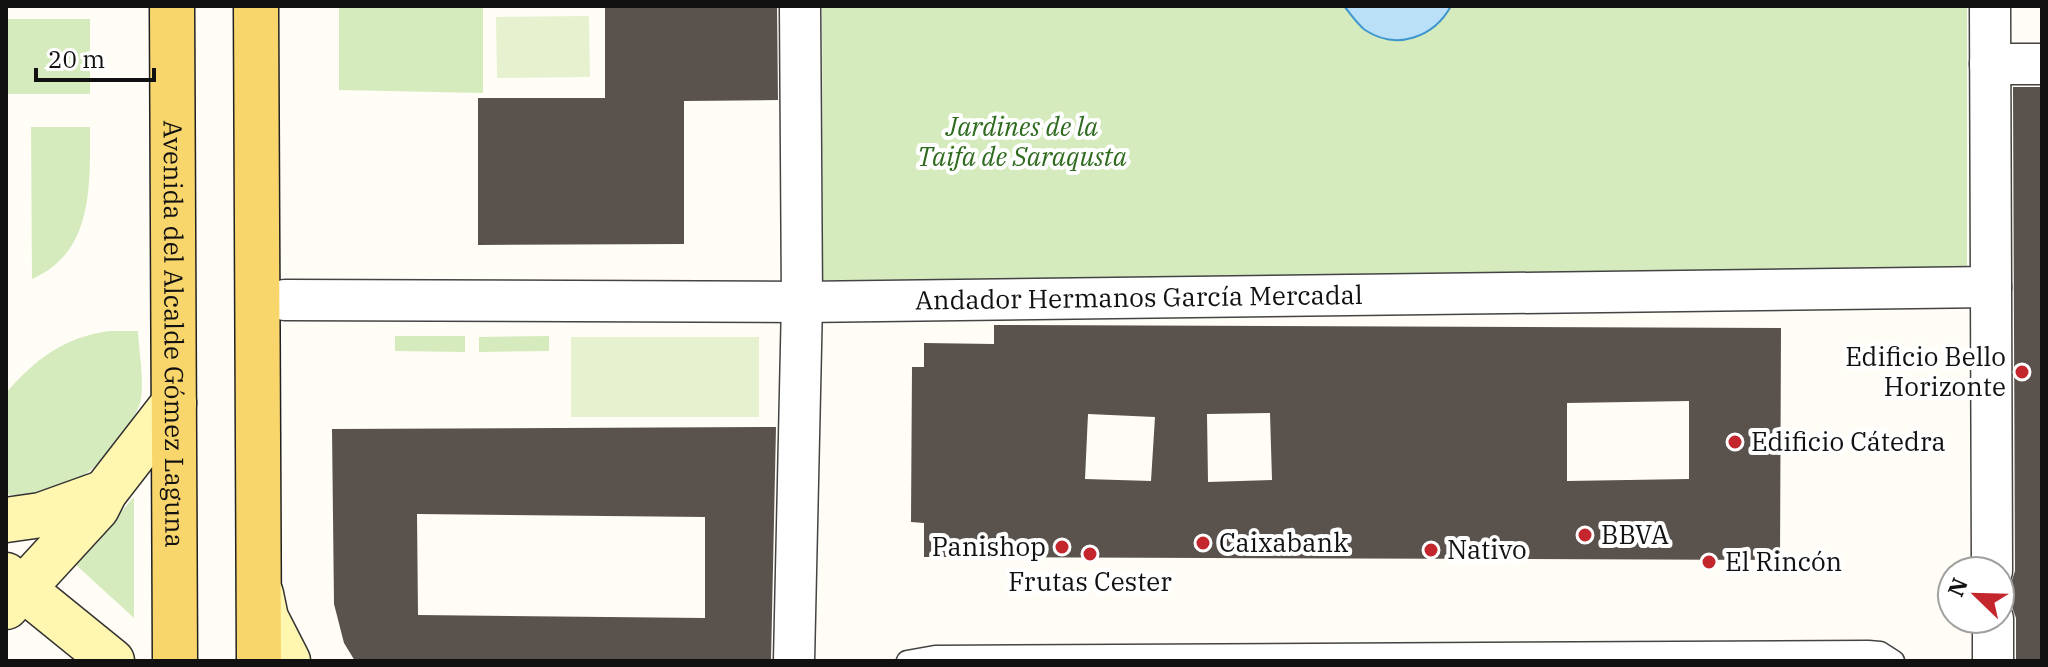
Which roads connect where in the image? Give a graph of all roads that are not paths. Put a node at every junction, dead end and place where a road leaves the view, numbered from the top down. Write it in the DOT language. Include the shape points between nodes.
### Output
graph roads {
  1 [pos="172,6"];
  2 [pos="256,6"];
  3 [pos="800,6"];
  4 [pos="1990,6"];
  5 [pos="1990,64"];
  6 [pos="2042,64"];
  7 [pos="1991,287"];
  8 [pos="285,300"];
  9 [pos="802,302"];
  10 [pos="174,403"];
  11 [pos="105,492"];
  12 [pos="6,520"];
  13 [pos="1992,555"];
  14 [pos="259,584"];
  15 [pos="12,591"];
  16 [pos="1993,635"];
  17 [pos="112,661"];
  18 [pos="175,661"];
  19 [pos="259,661"];
  20 [pos="288,661"];
  21 [pos="794,661"];
  22 [pos="907,661"];
  23 [pos="1894,661"];
  24 [pos="1993,661"];
  1 -- 10 [label="main road, Avenida del Alcalde Gómez Laguna"];
  2 -- 14 [label="main road"];
  3 -- 9 [label="street"];
  4 -- 5 [label="street"];
  5 -- 6 [label="street"];
  5 -- 7 [label="street"];
  7 -- 9 [label="street, Andador Hermanos García Mercadal"];
  7 -- 13 [label="street"];
  8 -- 9 [label="street, Andador Hermanos García Mercadal"];
  9 -- 21 [label="street"];
  10 -- 11 [label="street"];
  10 -- 18 [label="main road, Avenida del Alcalde Gómez Laguna"];
  11 -- 12 [label="street" via="41,515"];
  11 -- 15 [label="street" via="97,508"];
  14 -- 19 [label="main road"];
  14 -- 20 [label="street" via="266,618"];
  15 -- 17 [label="street"];
  16 -- 24 [label="street"];
  22 -- 23 [label="lane" via="935,656 1868,651"];
}
